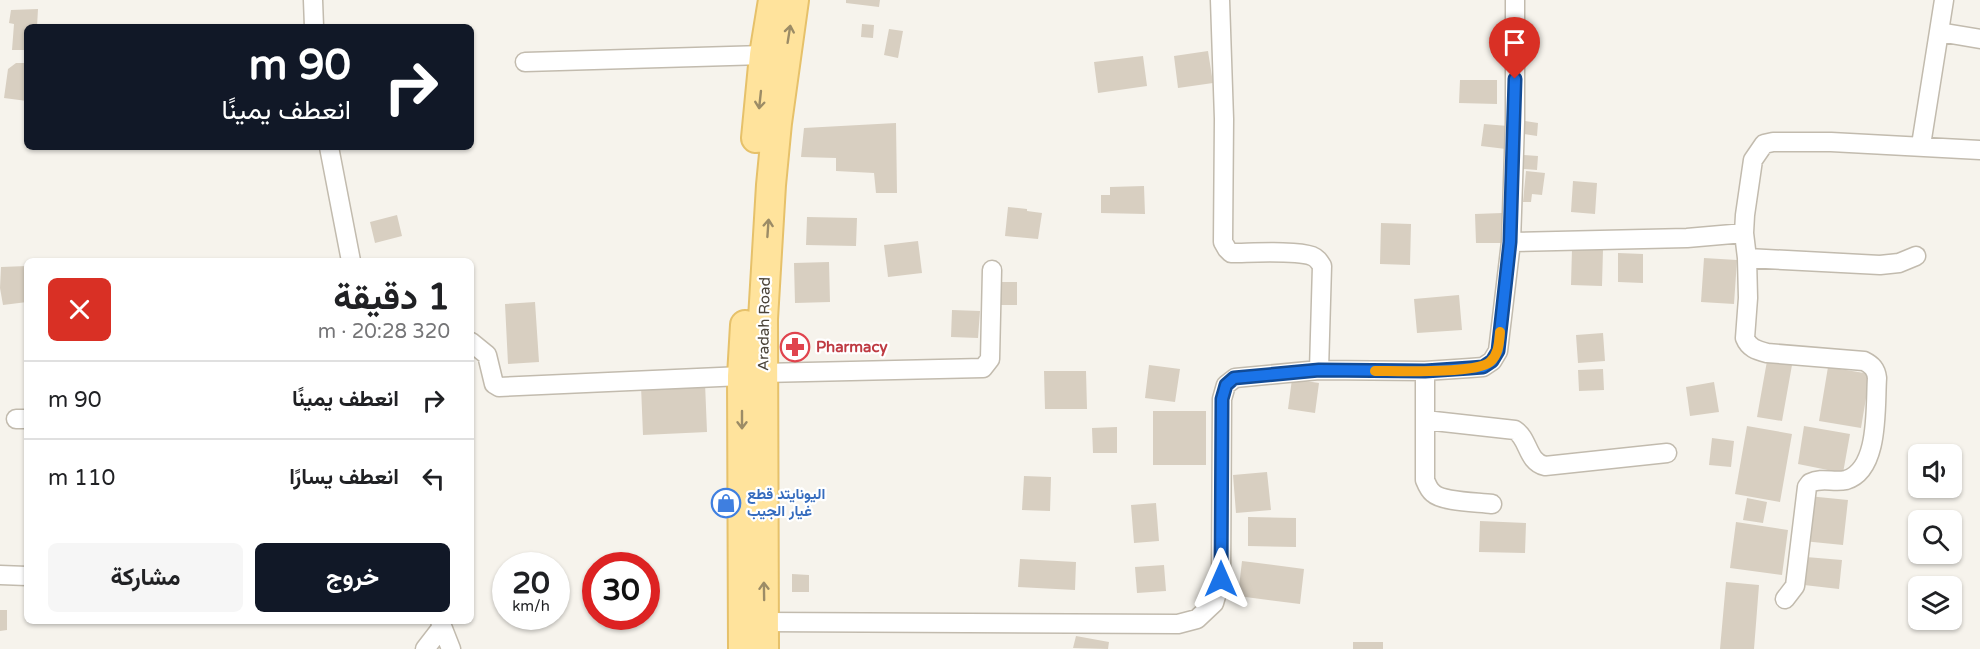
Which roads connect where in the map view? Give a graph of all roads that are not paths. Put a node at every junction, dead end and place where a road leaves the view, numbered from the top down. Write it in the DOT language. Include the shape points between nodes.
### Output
graph roads {
  1 [pos="313,0"];
  2 [pos="773,0"];
  3 [pos="794,0"];
  4 [pos="1220,0"];
  5 [pos="1515,0"];
  6 [pos="1944,0"];
  7 [pos="314,24"];
  8 [pos="1939,32"];
  9 [pos="1980,39"];
  10 [pos="764,55"];
  11 [pos="525,62"];
  12 [pos="1921,146"];
  13 [pos="330,150"];
  14 [pos="1980,150"];
  15 [pos="1744,233"];
  16 [pos="1510,242"];
  17 [pos="1916,256"];
  18 [pos="350,258"];
  19 [pos="1748,258"];
  20 [pos="992,270"];
  21 [pos="474,344"];
  22 [pos="1319,370"];
  23 [pos="1425,371"];
  24 [pos="753,374"];
  25 [pos="1425,420"];
  26 [pos="1667,453"];
  27 [pos="1492,504"];
  28 [pos="0,575"];
  29 [pos="24,576"];
  30 [pos="1785,599"];
  31 [pos="441,624"];
  32 [pos="754,636"];
  33 [pos="425,649"];
  34 [pos="451,649"];
  1 -- 7 [label="street"];
  2 -- 10 [label="main road, Aradah Road"];
  24 -- 3 [label="main road, Aradah Road, one-way" via="763,319 778,112"];
  4 -- 22 [label="street" via="1223,242 1231,253 1297,253 1318,259 1322,266"];
  5 -- 16 [label="street"];
  6 -- 8 [label="street"];
  8 -- 9 [label="street"];
  8 -- 12 [label="street"];
  10 -- 11 [label="street"];
  10 -- 24 [label="main road, Aradah Road, one-way" via="751,190"];
  12 -- 14 [label="street"];
  12 -- 15 [label="street" via="1831,141 1764,144 1753,160"];
  13 -- 18 [label="street"];
  15 -- 16 [label="street"];
  15 -- 19 [label="street"];
  16 -- 23 [label="street" via="1498,351 1492,361 1483,367"];
  17 -- 19 [label="street" via="1880,265"];
  19 -- 30 [label="street" via="1745,338 1751,348 1767,353 1864,361 1872,365 1877,378 1869,459 1845,481 1821,479 1807,487 1796,586"];
  20 -- 24 [label="street" via="990,359 983,368"];
  21 -- 24 [label="street" via="487,355 494,384 499,387"];
  22 -- 23 [label="street"];
  22 -- 32 [label="street" via="1234,378 1226,385 1222,399 1221,579 1214,603 1197,619 1178,624"];
  23 -- 25 [label="street"];
  24 -- 32 [label="main road, Aradah Road"];
  25 -- 26 [label="street" via="1515,430 1521,434 1534,461 1545,466"];
  25 -- 27 [label="street" via="1425,480 1434,495"];
  28 -- 29 [label="street"];
  31 -- 33 [label="street"];
  31 -- 34 [label="street"];
}
